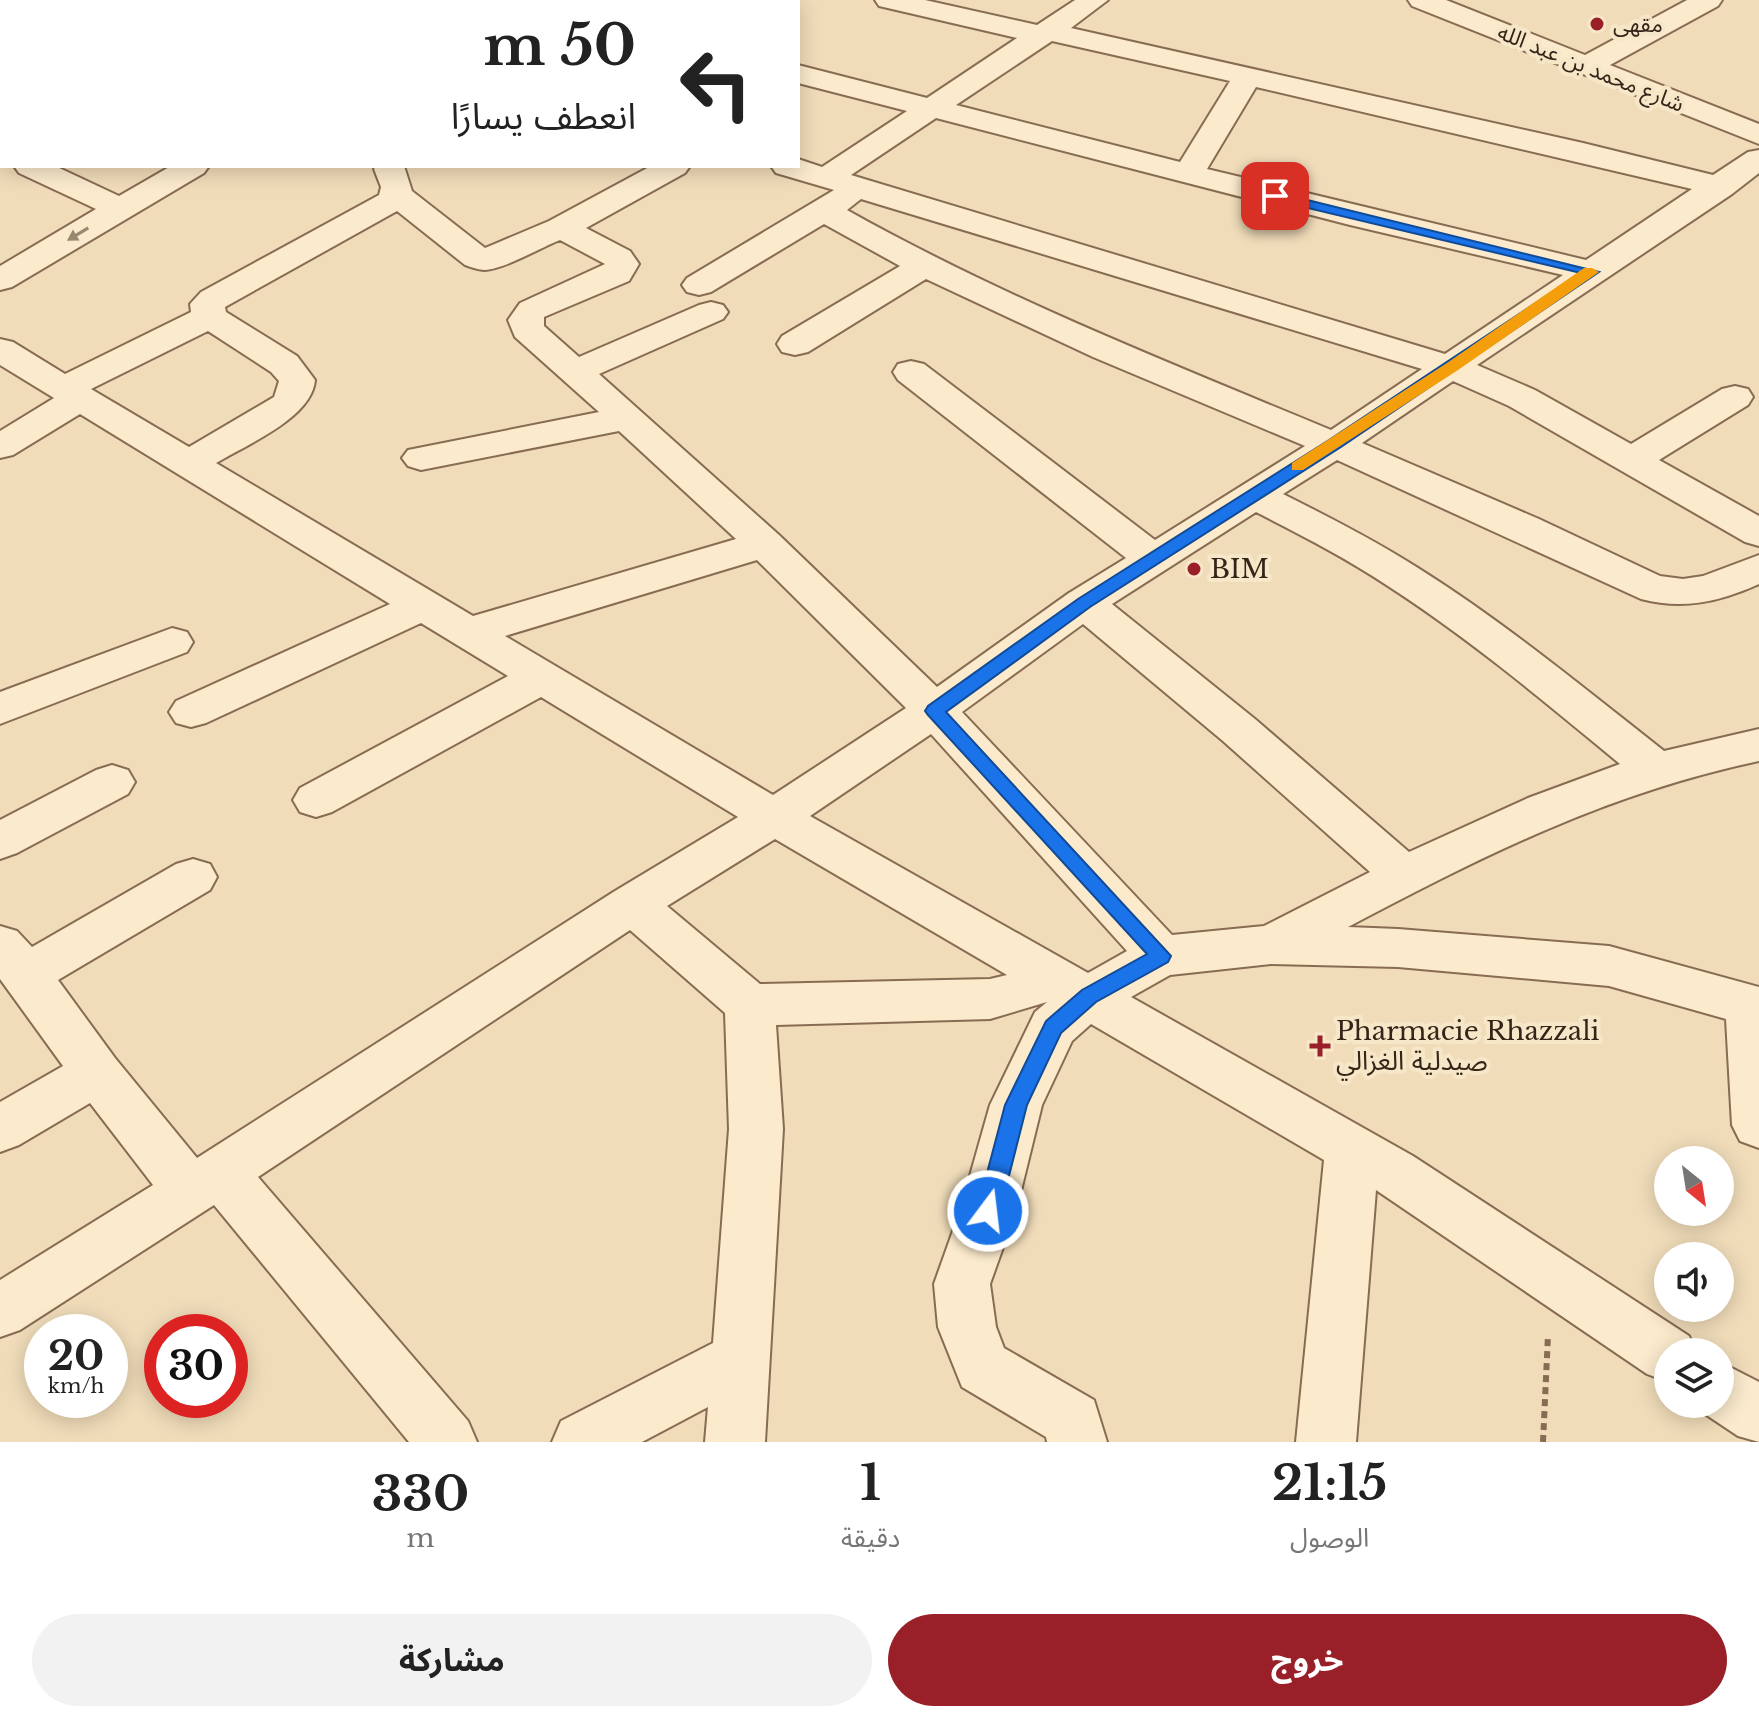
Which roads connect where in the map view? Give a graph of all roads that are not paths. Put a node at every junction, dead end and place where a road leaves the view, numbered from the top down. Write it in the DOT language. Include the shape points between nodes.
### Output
graph roads {
  1 [pos="1094,0"];
  2 [pos="1422,0"];
  3 [pos="1708,0"];
  4 [pos="899,1"];
  5 [pos="1648,6"];
  6 [pos="1678,17"];
  7 [pos="1044,33"];
  8 [pos="1587,66"];
  9 [pos="800,74"];
  10 [pos="1248,75"];
  11 [pos="931,107"];
  12 [pos="1759,135"];
  13 [pos="1759,159"];
  14 [pos="34,168"];
  15 [pos="190,168"];
  16 [pos="670,168"];
  17 [pos="790,168"];
  18 [pos="1188,174"];
  19 [pos="393,181"];
  20 [pos="1721,187"];
  21 [pos="824,194"];
  22 [pos="121,209"];
  23 [pos="561,228"];
  24 [pos="922,267"];
  25 [pos="1592,272"];
  26 [pos="0,280"];
  27 [pos="209,317"];
  28 [pos="795,344"];
  29 [pos="0,350"];
  30 [pos="1452,367"];
  31 [pos="575,372"];
  32 [pos="911,372"];
  33 [pos="72,394"];
  34 [pos="1735,397"];
  35 [pos="628,418"];
  36 [pos="1335,444"];
  37 [pos="0,447"];
  38 [pos="421,458"];
  39 [pos="1632,460"];
  40 [pos="189,463"];
  41 [pos="1252,494"];
  42 [pos="1759,533"];
  43 [pos="765,544"];
  44 [pos="1152,558"];
  45 [pos="1759,568"];
  46 [pos="1084,603"];
  47 [pos="425,605"];
  48 [pos="469,632"];
  49 [pos="172,642"];
  50 [pos="544,676"];
  51 [pos="0,709"];
  52 [pos="934,711"];
  53 [pos="191,712"];
  54 [pos="1759,745"];
  55 [pos="1657,770"];
  56 [pos="112,782"];
  57 [pos="316,800"];
  58 [pos="774,817"];
  59 [pos="0,841"];
  60 [pos="1405,876"];
  61 [pos="193,877"];
  62 [pos="632,904"];
  63 [pos="1271,945"];
  64 [pos="7,954"];
  65 [pos="1161,956"];
  66 [pos="1070,985"];
  67 [pos="750,1005"];
  68 [pos="1755,1007"];
  69 [pos="97,1073"];
  70 [pos="1759,1125"];
  71 [pos="0,1129"];
  72 [pos="1352,1149"];
  73 [pos="204,1181"];
  74 [pos="0,1311"];
  75 [pos="1654,1346"];
  76 [pos="742,1358"];
  77 [pos="1734,1399"];
  78 [pos="1759,1416"];
  79 [pos="447,1442"];
  80 [pos="582,1442"];
  81 [pos="735,1442"];
  82 [pos="1077,1442"];
  83 [pos="1326,1442"];
  1 -- 7 [label="street"];
  2 -- 8 [label="street, شارع محمد بن عبد الله"];
  3 -- 6 [label="street"];
  4 -- 7 [label="street"];
  5 -- 6 [label="street"];
  6 -- 8 [label="street"];
  7 -- 10 [label="street"];
  7 -- 11 [label="street"];
  8 -- 12 [label="street, شارع محمد بن عبد الله"];
  9 -- 11 [label="street"];
  10 -- 18 [label="street"];
  10 -- 20 [label="street"];
  11 -- 18 [label="street"];
  11 -- 21 [label="street"];
  13 -- 20 [label="street"];
  14 -- 22 [label="street"];
  15 -- 22 [label="street"];
  16 -- 23 [label="street"];
  17 -- 21 [label="street"];
  18 -- 25 [label="street"];
  19 -- 23 [label="street" via="484,260"];
  19 -- 27 [label="street" via="385,206 213,299 206,309"];
  20 -- 25 [label="street"];
  21 -- 24 [label="street"];
  21 -- 30 [label="street" via="860,188"];
  21 -- 31 [label="street" via="705,298"];
  22 -- 26 [label="street, one-way"];
  23 -- 31 [label="street" via="622,264 617,274 532,310 525,320 527,330"];
  24 -- 28 [label="street"];
  24 -- 36 [label="street" via="1028,317"];
  25 -- 30 [label="street"];
  27 -- 33 [label="street"];
  27 -- 40 [label="street" via="284,364 297,380 296,391 272,416"];
  29 -- 33 [label="street"];
  30 -- 36 [label="street"];
  30 -- 39 [label="street" via="1522,398"];
  31 -- 35 [label="street"];
  32 -- 44 [label="street"];
  33 -- 37 [label="street"];
  33 -- 40 [label="street"];
  34 -- 39 [label="street"];
  35 -- 38 [label="street"];
  35 -- 43 [label="street"];
  36 -- 41 [label="street"];
  36 -- 45 [label="street" via="1653,589 1688,594"];
  39 -- 42 [label="street"];
  40 -- 47 [label="street"];
  41 -- 44 [label="street"];
  41 -- 55 [label="street" via="1424,590"];
  43 -- 48 [label="street"];
  43 -- 52 [label="street"];
  44 -- 46 [label="street"];
  46 -- 52 [label="street"];
  46 -- 60 [label="street"];
  47 -- 48 [label="street"];
  47 -- 53 [label="street"];
  48 -- 50 [label="street"];
  49 -- 51 [label="street"];
  50 -- 57 [label="street"];
  50 -- 58 [label="street"];
  52 -- 58 [label="street"];
  52 -- 65 [label="street"];
  54 -- 55 [label="street"];
  55 -- 60 [label="street" via="1585,793"];
  56 -- 59 [label="street"];
  58 -- 62 [label="street"];
  58 -- 66 [label="street"];
  60 -- 63 [label="street"];
  61 -- 64 [label="street"];
  62 -- 67 [label="street"];
  62 -- 73 [label="street"];
  63 -- 65 [label="street"];
  63 -- 68 [label="street" via="1398,948 1609,966"];
  64 -- 69 [label="street"];
  65 -- 66 [label="street"];
  66 -- 67 [label="street" via="990,999"];
  66 -- 72 [label="street"];
  66 -- 82 [label="street" via="1016,1105 962,1284 967,1327 983,1367 1073,1420"];
  67 -- 76 [label="street" via="756,1129"];
  68 -- 70 [label="street"];
  69 -- 71 [label="street"];
  69 -- 73 [label="street"];
  72 -- 75 [label="street"];
  72 -- 83 [label="street"];
  73 -- 74 [label="street"];
  73 -- 79 [label="street"];
  76 -- 80 [label="street"];
  76 -- 81 [label="street"];
  77 -- 78 [label="street"];
}
